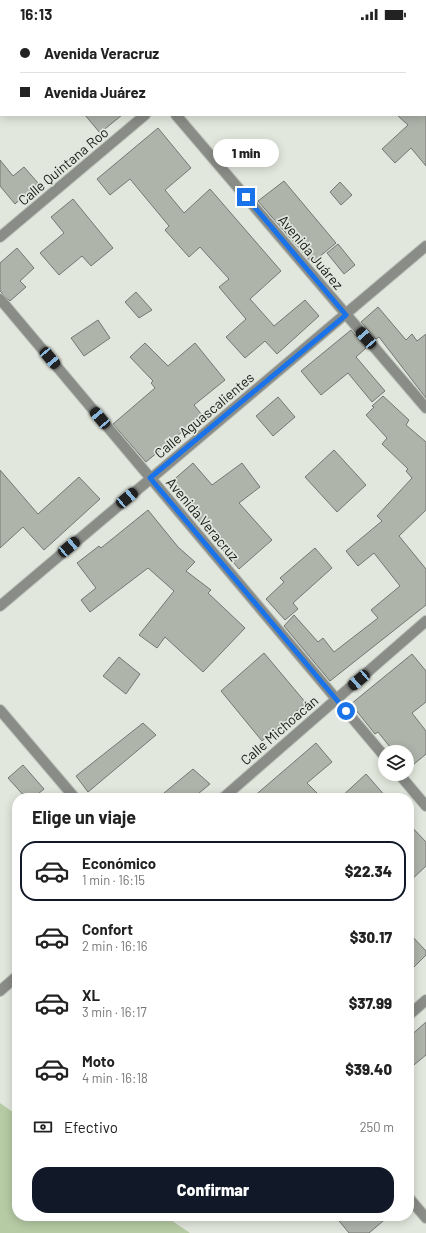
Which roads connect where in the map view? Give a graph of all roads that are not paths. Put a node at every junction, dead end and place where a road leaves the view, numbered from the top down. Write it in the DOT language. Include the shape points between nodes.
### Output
graph roads {
  1 [pos="144,116"];
  2 [pos="177,116"];
  3 [pos="0,238"];
  4 [pos="426,246"];
  5 [pos="0,299"];
  6 [pos="346,315"];
  7 [pos="426,408"];
  8 [pos="150,478"];
  9 [pos="0,606"];
  10 [pos="426,621"];
  11 [pos="336,699"];
  12 [pos="0,710"];
  13 [pos="378,749"];
  14 [pos="405,781"];
  15 [pos="71,793"];
  16 [pos="229,793"];
  17 [pos="426,806"];
  18 [pos="12,980"];
  19 [pos="0,991"];
  20 [pos="426,1000"];
  21 [pos="414,1011"];
  22 [pos="414,1204"];
  23 [pos="426,1218"];
  1 -- 3 [label="street, Calle Quintana Roo"];
  2 -- 6 [label="street, Avenida Juárez"];
  4 -- 6 [label="street, Calle Aguascalientes"];
  5 -- 8 [label="street, Avenida Veracruz"];
  6 -- 7 [label="street, Avenida Juárez"];
  6 -- 8 [label="street, Calle Aguascalientes"];
  8 -- 9 [label="street, Calle Aguascalientes"];
  8 -- 11 [label="street, Avenida Veracruz"];
  10 -- 11 [label="street, Calle Michoacán"];
  11 -- 13 [label="street, Avenida Veracruz"];
  11 -- 16 [label="street, Calle Michoacán"];
  12 -- 15 [label="street"];
  14 -- 17 [label="street"];
  18 -- 19 [label="street"];
  20 -- 21 [label="street"];
  22 -- 23 [label="street"];
}
